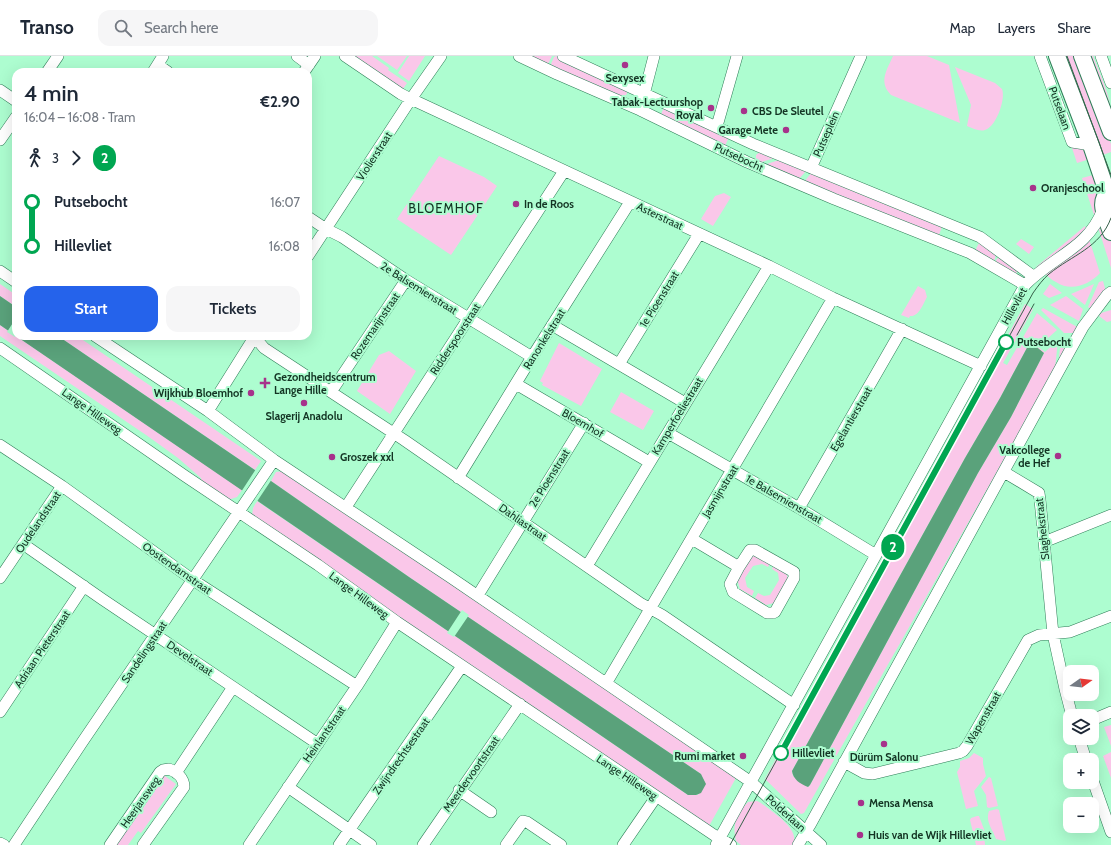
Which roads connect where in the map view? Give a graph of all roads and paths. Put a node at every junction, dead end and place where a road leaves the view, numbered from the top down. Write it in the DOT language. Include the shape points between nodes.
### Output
graph roads {
  1 [pos="58,56"];
  2 [pos="297,56"];
  3 [pos="345,56"];
  4 [pos="441,56"];
  5 [pos="519,56"];
  6 [pos="563,56"];
  7 [pos="654,56"];
  8 [pos="737,56"];
  9 [pos="861,56"];
  10 [pos="1040,56"];
  11 [pos="1057,56"];
  12 [pos="1082,56"];
  13 [pos="1101,56"];
  14 [pos="309,64"];
  15 [pos="50,68"];
  16 [pos="1111,83"];
  17 [pos="0,90"];
  18 [pos="645,93"];
  19 [pos="12,98"];
  20 [pos="411,99"];
  21 [pos="640,110"];
  22 [pos="12,123"];
  23 [pos="717,126"];
  24 [pos="1111,132"];
  25 [pos="0,140"];
  26 [pos="753,144"];
  27 [pos="1091,145"];
  28 [pos="746,162"];
  29 [pos="811,168"];
  30 [pos="564,171"];
  31 [pos="1109,190"];
  32 [pos="630,202"];
  33 [pos="1103,209"];
  34 [pos="312,220"];
  35 [pos="326,229"];
  36 [pos="961,230"];
  37 [pos="1111,232"];
  38 [pos="699,234"];
  39 [pos="954,248"];
  40 [pos="312,250"];
  41 [pos="769,266"];
  42 [pos="0,270"];
  43 [pos="1033,276"];
  44 [pos="12,277"];
  45 [pos="406,280"];
  46 [pos="1025,285"];
  47 [pos="1111,292"];
  48 [pos="833,298"];
  49 [pos="469,318"];
  50 [pos="552,325"];
  51 [pos="902,329"];
  52 [pos="101,340"];
  53 [pos="252,340"];
  54 [pos="257,340"];
  55 [pos="1,349"];
  56 [pos="532,356"];
  57 [pos="619,364"];
  58 [pos="981,366"];
  59 [pos="516,384"];
  60 [pos="331,392"];
  61 [pos="685,403"];
  62 [pos="208,411"];
  63 [pos="584,423"];
  64 [pos="668,433"];
  65 [pos="394,434"];
  66 [pos="0,445"];
  67 [pos="649,462"];
  68 [pos="272,464"];
  69 [pos="733,469"];
  70 [pos="1004,472"];
  71 [pos="458,478"];
  72 [pos="62,486"];
  73 [pos="346,507"];
  74 [pos="242,508"];
  75 [pos="799,508"];
  76 [pos="1111,515"];
  77 [pos="523,521"];
  78 [pos="692,539"];
  79 [pos="1044,542"];
  80 [pos="23,544"];
  81 [pos="876,556"];
  82 [pos="587,566"];
  83 [pos="738,567"];
  84 [pos="0,578"];
  85 [pos="193,580"];
  86 [pos="84,586"];
  87 [pos="478,595"];
  88 [pos="650,609"];
  89 [pos="1111,616"];
  90 [pos="397,622"];
  91 [pos="1053,634"];
  92 [pos="155,635"];
  93 [pos="462,666"];
  94 [pos="607,682"];
  95 [pos="357,686"];
  96 [pos="233,687"];
  97 [pos="520,704"];
  98 [pos="794,705"];
  99 [pos="1070,709"];
  100 [pos="0,712"];
  101 [pos="1111,712"];
  102 [pos="1099,717"];
  103 [pos="318,744"];
  104 [pos="844,762"];
  105 [pos="176,773"];
  106 [pos="751,782"];
  107 [pos="288,787"];
  108 [pos="1098,789"];
  109 [pos="460,790"];
  110 [pos="656,797"];
  111 [pos="1107,808"];
  112 [pos="491,812"];
  113 [pos="349,830"];
  114 [pos="806,831"];
  115 [pos="1111,832"];
  116 [pos="718,842"];
  117 [pos="0,843"];
  118 [pos="4,845"];
  119 [pos="14,845"];
  120 [pos="110,845"];
  121 [pos="143,845"];
  122 [pos="249,845"];
  123 [pos="339,845"];
  124 [pos="371,845"];
  125 [pos="423,845"];
  126 [pos="506,845"];
  127 [pos="561,845"];
  128 [pos="624,845"];
  129 [pos="731,845"];
  130 [pos="798,845"];
  131 [pos="821,845"];
  1 -- 15 [label="street"];
  2 -- 14 [label="street"];
  3 -- 20 [label="street, Asterstraat"];
  4 -- 20 [label="street, Violierstraat"];
  5 -- 21 [label="street, Putsebocht"];
  6 -- 18 [label="street, Putsebocht"];
  7 -- 18 [label="street"];
  8 -- 23 [label="street"];
  9 -- 29 [label="street, Putseplein"];
  10 -- 27 [label="street, Putselaan" via="1072,142"];
  11 -- 27 [label="main road, Putselaan"];
  12 -- 24 [label="main road"];
  13 -- 16 [label="street"];
  17 -- 19 [label="street"];
  18 -- 21 [label="street"];
  18 -- 23 [label="street, Putsebocht"];
  20 -- 30 [label="street, Asterstraat"];
  20 -- 35 [label="street, Violierstraat"];
  21 -- 28 [label="street, Putsebocht"];
  22 -- 25 [label="street"];
  23 -- 26 [label="street, Putsebocht"];
  26 -- 28 [label="street"];
  26 -- 29 [label="street, Putsebocht"];
  27 -- 31 [label="main road, Putselaan"];
  28 -- 39 [label="street, Putsebocht"];
  29 -- 36 [label="street, Putsebocht"];
  30 -- 32 [label="street, Asterstraat"];
  30 -- 49 [label="street, Ridderspoorstraat"];
  31 -- 33 [label="main road" via="1102,200"];
  32 -- 38 [label="street, Asterstraat"];
  32 -- 50 [label="street, Ranonkelstraat"];
  33 -- 37 [label="main road"];
  33 -- 43 [label="street, Hillevliet" via="1100,218 1079,244"];
  34 -- 35 [label="street, 2e Balsemienstraat"];
  35 -- 40 [label="street, Violierstraat"];
  35 -- 45 [label="street, 2e Balsemienstraat"];
  36 -- 39 [label="street"];
  36 -- 43 [label="street, Putsebocht" via="980,237"];
  38 -- 41 [label="street, Asterstraat"];
  38 -- 57 [label="street, 1e Pioenstraat"];
  39 -- 46 [label="street, Putsebocht" via="970,253"];
  41 -- 48 [label="street, Asterstraat"];
  41 -- 61 [label="street, Kamperfoeliestraat"];
  42 -- 44 [label="street"];
  43 -- 46 [label="street, Hillevliet"];
  45 -- 49 [label="street, 2e Balsemienstraat"];
  45 -- 60 [label="street, Rozemarijnstraat"];
  46 -- 58 [label="street, Hillevliet"];
  47 -- 70 [label="street" via="1076,339"];
  48 -- 51 [label="street, Asterstraat"];
  48 -- 69 [label="street, Jasmijnstraat"];
  49 -- 56 [label="street, 2e Balsemienstraat"];
  49 -- 65 [label="street, Ridderspoorstraat"];
  50 -- 56 [label="street, Ranonkelstraat"];
  50 -- 57 [label="street"];
  51 -- 58 [label="street, Asterstraat"];
  51 -- 75 [label="street, Egelantierstraat"];
  52 -- 62 [label="street"];
  53 -- 62 [label="street"];
  54 -- 60 [label="street, Dahliastraat" via="264,348"];
  55 -- 74 [label="street, Lange Hilleweg"];
  56 -- 59 [label="street, Ranonkelstraat"];
  57 -- 61 [label="street"];
  58 -- 81 [label="street, Hillevliet"];
  59 -- 63 [label="street, Bloemhof"];
  59 -- 71 [label="street, Ranonkelstraat"];
  60 -- 65 [label="street, Dahliastraat"];
  61 -- 64 [label="street, Kamperfoeliestraat"];
  62 -- 68 [label="street"];
  63 -- 67 [label="street, Bloemhof"];
  63 -- 77 [label="street, 2e Pioenstraat"];
  64 -- 67 [label="street, Kamperfoeliestraat"];
  64 -- 69 [label="street, 1e Balsemienstraat"];
  65 -- 71 [label="street, Dahliastraat"];
  65 -- 73 [label="street, Ridderspoorstraat"];
  66 -- 72 [label="street, Oostendamstraat"];
  67 -- 82 [label="street, Kamperfoeliestraat"];
  68 -- 73 [label="street"];
  68 -- 74 [label="street, Sandelingstraat"];
  69 -- 75 [label="street, 1e Balsemienstraat"];
  69 -- 78 [label="street, Jasmijnstraat"];
  70 -- 79 [label="street, Slaghekstraat" via="1039,493"];
  70 -- 104 [label="street"];
  71 -- 77 [label="street, Dahliastraat"];
  72 -- 80 [label="street, Oudelandstraat"];
  72 -- 85 [label="street, Oostendamstraat"];
  73 -- 87 [label="street"];
  74 -- 85 [label="street, Sandelingstraat"];
  74 -- 90 [label="street, Lange Hilleweg"];
  75 -- 81 [label="street, 1e Balsemienstraat"];
  76 -- 79 [label="street"];
  77 -- 82 [label="street, Dahliastraat"];
  77 -- 87 [label="street, 2e Pioenstraat"];
  78 -- 83 [label="street"];
  78 -- 88 [label="street, Jasmijnstraat"];
  79 -- 91 [label="street, Slaghekstraat"];
  80 -- 84 [label="street, Oudelandstraat"];
  80 -- 86 [label="street, Develstraat"];
  81 -- 98 [label="street, Hillevliet"];
  82 -- 88 [label="street, Dahliastraat"];
  83 -- 83 [label="street" via="730,584 733,592 767,613 775,612 794,578 794,572 753,550 748,551"];
  85 -- 92 [label="street, Sandelingstraat"];
  85 -- 95 [label="street, Oostendamstraat"];
  86 -- 92 [label="street, Develstraat"];
  86 -- 100 [label="street, Adriaan Pieterstraat"];
  87 -- 94 [label="street"];
  88 -- 94 [label="street, Jasmijnstraat"];
  88 -- 98 [label="street, Dahliastraat"];
  89 -- 91 [label="street, Wapenstraat" via="1070,632"];
  90 -- 93 [label="street, Lange Hilleweg"];
  90 -- 95 [label="street, Heinlantstraat"];
  91 -- 99 [label="street, Slaghekstraat"];
  91 -- 104 [label="street, Wapenstraat" via="1036,636 1026,641 963,751 873,774 864,773"];
  92 -- 96 [label="street, Develstraat"];
  92 -- 119 [label="street, Sandelingstraat"];
  93 -- 97 [label="street, Lange Hilleweg"];
  93 -- 113 [label="street, Zwijndrechtsestraat"];
  94 -- 106 [label="street"];
  95 -- 103 [label="street, Heinlantstraat"];
  96 -- 103 [label="street, Develstraat"];
  96 -- 105 [label="street, Heerjansweg"];
  97 -- 109 [label="street, Meerdervoortstraat"];
  97 -- 110 [label="street, Lange Hilleweg"];
  98 -- 106 [label="street, Hillevliet"];
  101 -- 102 [label="street"];
  103 -- 107 [label="street, Heinlantstraat"];
  104 -- 114 [label="street"];
  105 -- 120 [label="street, Heerjansweg" via="169,769 160,772"];
  105 -- 121 [label="street, Heerjansweg" via="184,782 184,787"];
  106 -- 114 [label="street, Polderlaan"];
  106 -- 116 [label="street, Hillevliet"];
  107 -- 113 [label="street"];
  107 -- 122 [label="street, Heinlantstraat"];
  108 -- 111 [label="street"];
  109 -- 112 [label="street"];
  109 -- 125 [label="street, Meerdervoortstraat"];
  110 -- 116 [label="street, Lange Hilleweg"];
  110 -- 128 [label="street"];
  111 -- 115 [label="street"];
  113 -- 123 [label="street, Zwijndrechtsestraat"];
  113 -- 124 [label="street"];
  114 -- 130 [label="street"];
  114 -- 131 [label="street, Polderlaan"];
  116 -- 129 [label="street"];
  117 -- 118 [label="street"];
  126 -- 127 [label="street" via="523,821"];
}
